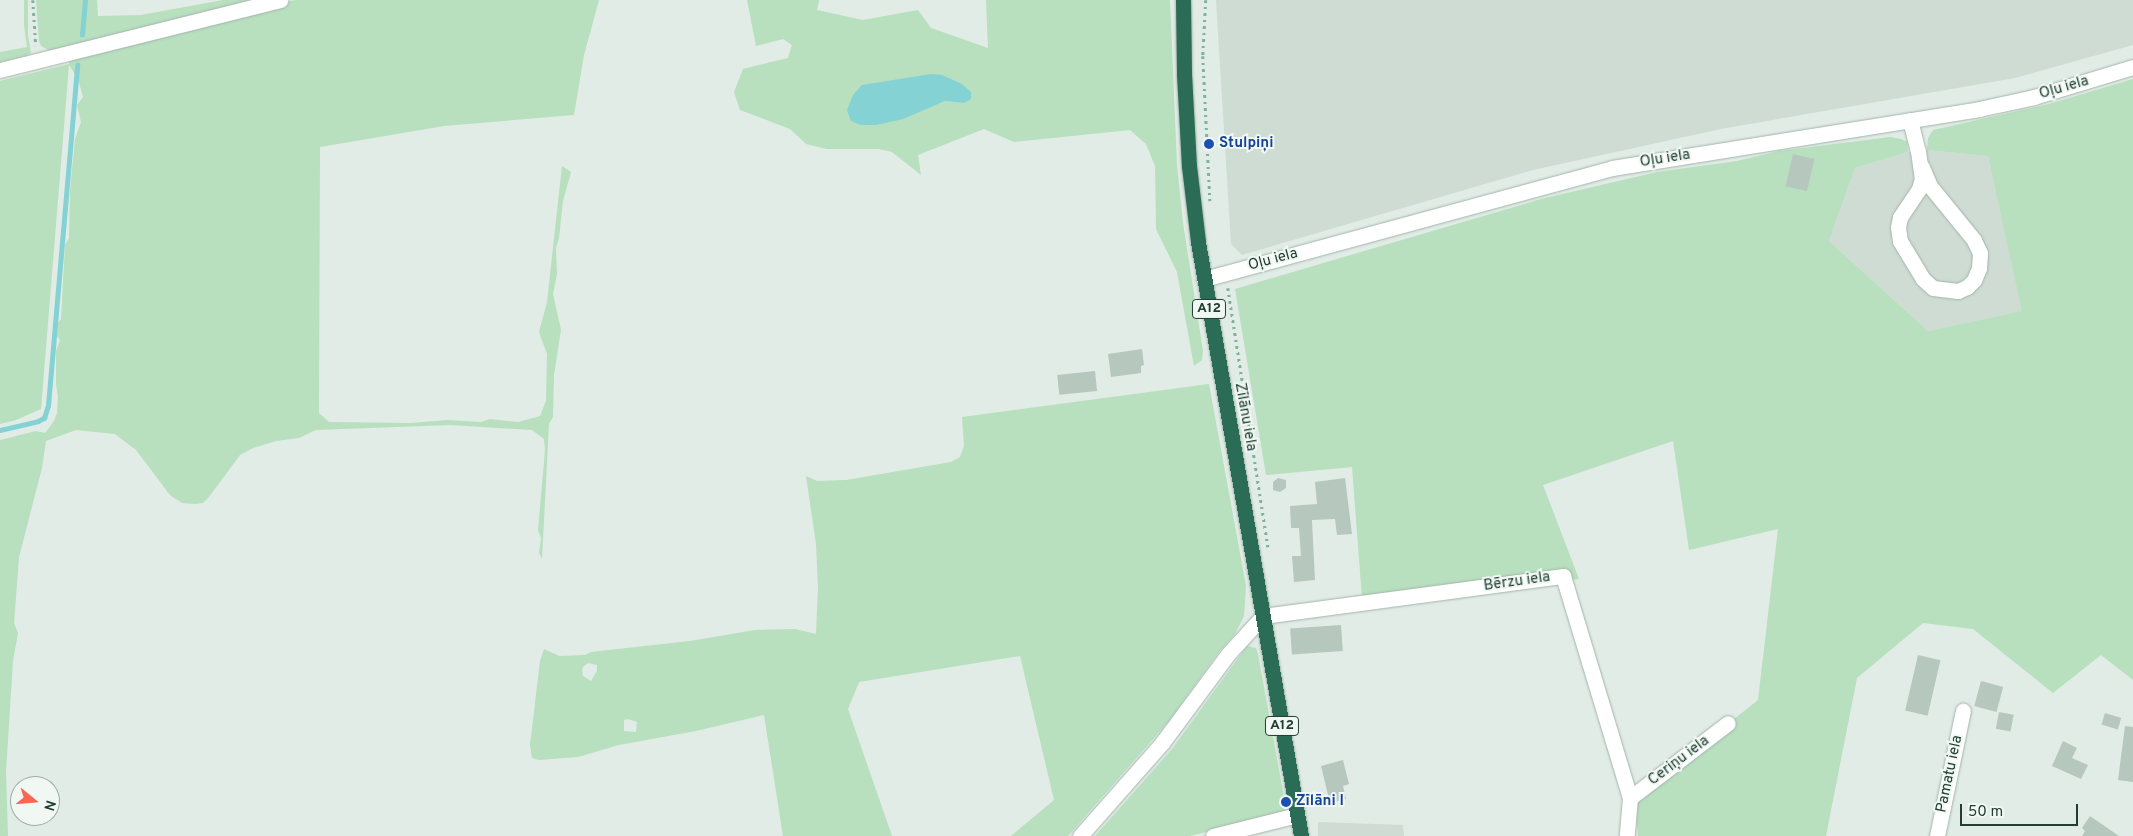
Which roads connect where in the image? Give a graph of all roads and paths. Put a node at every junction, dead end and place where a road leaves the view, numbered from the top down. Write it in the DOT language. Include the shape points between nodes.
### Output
graph roads {
  1 [pos="33,0"];
  2 [pos="280,0"];
  3 [pos="1183,0"];
  4 [pos="1206,0"];
  5 [pos="39,60"];
  6 [pos="2133,67"];
  7 [pos="0,70"];
  8 [pos="1910,120"];
  9 [pos="1922,167"];
  10 [pos="1210,204"];
  11 [pos="1225,273"];
  12 [pos="1204,279"];
  13 [pos="1269,556"];
  14 [pos="1263,616"];
  15 [pos="1963,712"];
  16 [pos="1728,724"];
  17 [pos="1630,798"];
  18 [pos="1298,815"];
  19 [pos="1080,836"];
  20 [pos="1213,836"];
  21 [pos="1301,836"];
  22 [pos="1627,836"];
  23 [pos="1937,836"];
  1 -- 5 [label="path"];
  2 -- 5 [label="street"];
  3 -- 12 [label="highway, Zīlānu iela / A12" via="1189,166"];
  4 -- 10 [label="path" via="1203,56"];
  5 -- 7 [label="street"];
  6 -- 8 [label="street, Oļu iela" via="2034,97"];
  8 -- 9 [label="street"];
  8 -- 11 [label="street, Oļu iela" via="1612,168"];
  9 -- 9 [label="street" via="1930,186 1974,240 1980,254 1974,280 1967,288 1958,291 1933,288 1923,279 1900,241 1900,217 1919,189"];
  11 -- 12 [label="street, Oļu iela"];
  11 -- 13 [label="path"];
  12 -- 14 [label="highway, Zīlānu iela / A12"];
  14 -- 17 [label="street, Bērzu iela" via="1563,576"];
  14 -- 18 [label="highway, Zīlānu iela / A12"];
  14 -- 19 [label="street" via="1228,654 1162,743"];
  15 -- 23 [label="street, Pamatu iela"];
  16 -- 17 [label="street, Ceriņu iela"];
  17 -- 22 [label="street, Bērzu iela"];
  18 -- 20 [label="street"];
  18 -- 21 [label="highway, Zīlānu iela / A12"];
}
